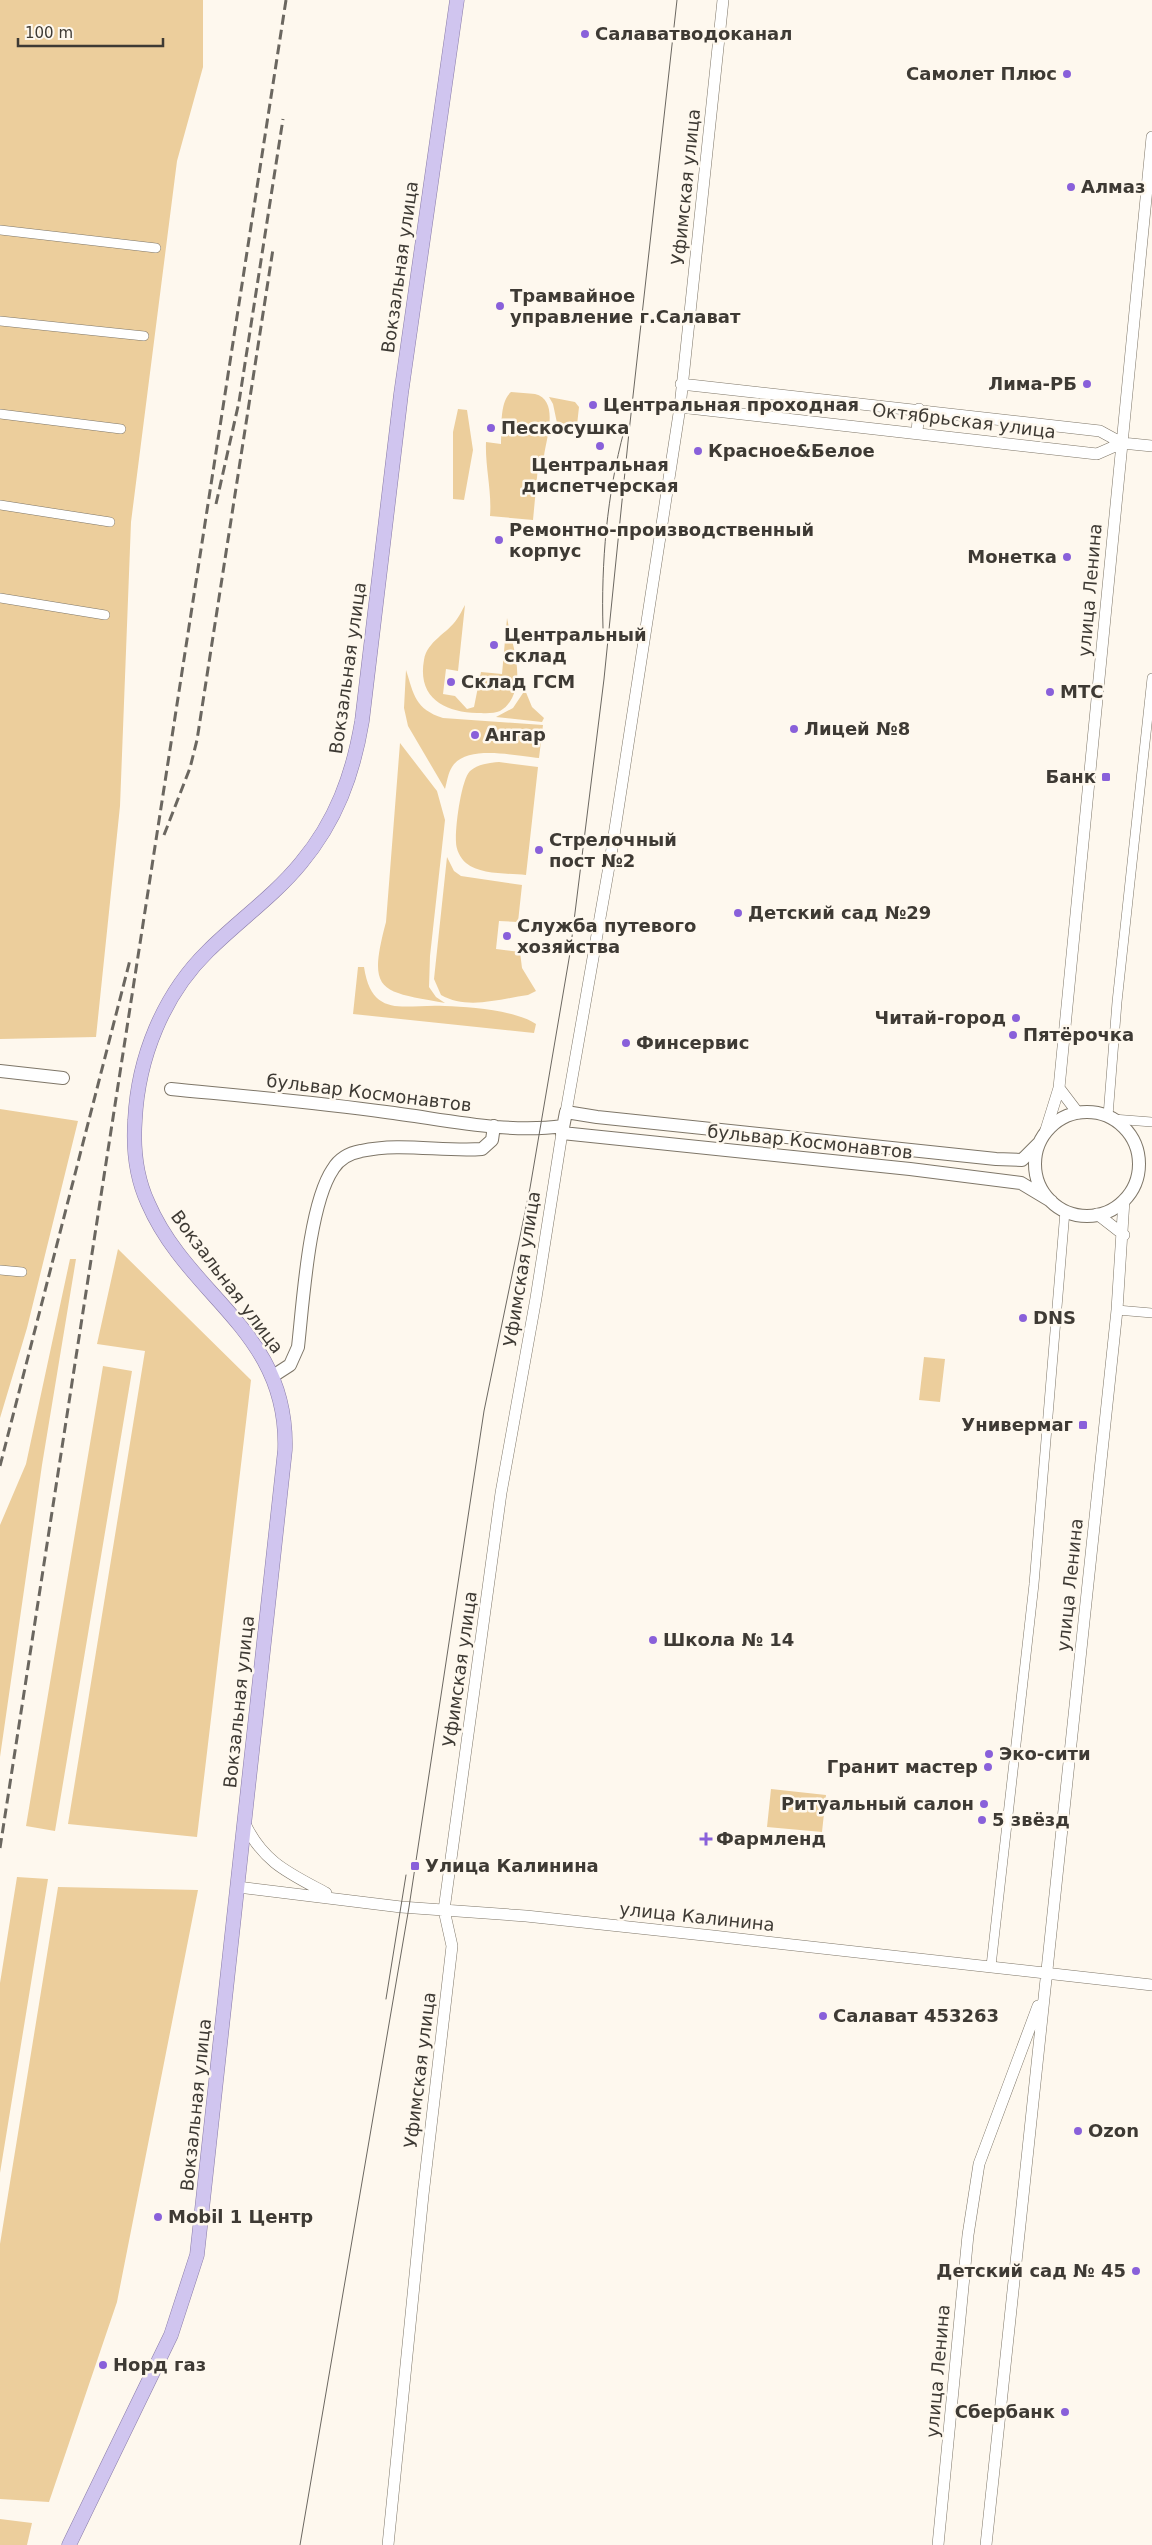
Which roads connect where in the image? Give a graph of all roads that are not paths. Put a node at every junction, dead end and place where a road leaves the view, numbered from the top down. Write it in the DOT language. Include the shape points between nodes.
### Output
graph roads {
  1 [pos="457,0"];
  2 [pos="723,0"];
  3 [pos="1152,138"];
  4 [pos="0,230"];
  5 [pos="156,248"];
  6 [pos="0,321"];
  7 [pos="144,336"];
  8 [pos="682,384"];
  9 [pos="680,407"];
  10 [pos="919,409"];
  11 [pos="0,414"];
  12 [pos="121,428"];
  13 [pos="918,432"];
  14 [pos="1122,443"];
  15 [pos="1152,446"];
  16 [pos="0,505"];
  17 [pos="110,522"];
  18 [pos="0,598"];
  19 [pos="105,615"];
  20 [pos="1152,678"];
  21 [pos="0,1071"];
  22 [pos="63,1078"];
  23 [pos="1059,1088"];
  24 [pos="171,1089"];
  25 [pos="566,1112"];
  26 [pos="1078,1113"];
  27 [pos="1110,1118"];
  28 [pos="1152,1122"];
  29 [pos="494,1126"];
  30 [pos="562,1130"];
  31 [pos="1042,1138"];
  32 [pos="1124,1200"];
  33 [pos="1051,1201"];
  34 [pos="1065,1211"];
  35 [pos="1097,1214"];
  36 [pos="1124,1235"];
  37 [pos="0,1270"];
  38 [pos="22,1272"];
  39 [pos="1117,1310"];
  40 [pos="1152,1313"];
  41 [pos="273,1376"];
  42 [pos="245,1824"];
  43 [pos="238,1887"];
  44 [pos="332,1896"];
  45 [pos="444,1910"];
  46 [pos="991,1966"];
  47 [pos="1046,1972"];
  48 [pos="1152,1985"];
  49 [pos="69,2545"];
  50 [pos="388,2545"];
  51 [pos="938,2545"];
  52 [pos="986,2545"];
  1 -- 41 [label="main road, Вокзальная улица" via="409,334 362,721 352,772 332,818 300,864 206,953 184,980 154,1034 137,1092 135,1155 147,1203 167,1237 246,1332"];
  2 -- 8 [label="street, Уфимская улица"];
  3 -- 14 [label="street, улица Ленина"];
  4 -- 5 [label="street"];
  6 -- 7 [label="street"];
  8 -- 9 [label="street, Уфимская улица"];
  8 -- 10 [label="street, Октябрьская улица"];
  9 -- 13 [label="street, Октябрьская улица"];
  9 -- 25 [label="street, Уфимская улица" via="611,855"];
  10 -- 13 [label="street"];
  10 -- 14 [label="street, Октябрьская улица" via="1100,431"];
  11 -- 12 [label="street"];
  13 -- 14 [label="street, Октябрьская улица" via="1097,454"];
  14 -- 15 [label="street, Октябрьская улица"];
  14 -- 23 [label="street, улица Ленина"];
  16 -- 17 [label="street"];
  18 -- 19 [label="street"];
  20 -- 27 [label="street" via="1117,1002"];
  21 -- 22 [label="main road"];
  23 -- 26 [label="street"];
  23 -- 31 [label="street, улица Ленина"];
  24 -- 29 [label="main road, бульвар Космонавтов"];
  25 -- 30 [label="main road, Уфимская улица"];
  25 -- 31 [label="main road, бульвар Космонавтов" via="1022,1160"];
  26 -- 27 [label="main road" via="1096,1113"];
  26 -- 31 [label="main road" via="1060,1120"];
  27 -- 28 [label="street"];
  27 -- 32 [label="main road" via="1130,1135 1138,1157 1136,1180"];
  29 -- 30 [label="main road, бульвар Космонавтов"];
  29 -- 41 [label="main road" via="492,1140 482,1149 373,1149 347,1155 333,1168 315,1221 298,1346 290,1365"];
  30 -- 33 [label="main road, бульвар Космонавтов" via="1021,1183"];
  30 -- 45 [label="street, Уфимская улица" via="501,1493"];
  31 -- 33 [label="main road, улица Ленина" via="1035,1158 1036,1174 1041,1189"];
  32 -- 35 [label="main road, улица Ленина"];
  32 -- 36 [label="street, улица Ленина"];
  33 -- 34 [label="main road, улица Ленина"];
  34 -- 35 [label="main road, улица Ленина"];
  34 -- 46 [label="street, улица Ленина" via="1034,1584"];
  35 -- 36 [label="street"];
  36 -- 39 [label="street, улица Ленина"];
  37 -- 38 [label="street"];
  39 -- 40 [label="street"];
  39 -- 47 [label="street, улица Ленина"];
  41 -- 42 [label="main road, Вокзальная улица" via="284,1408 284,1462"];
  42 -- 43 [label="main road, Вокзальная улица"];
  42 -- 44 [label="street" via="263,1853 288,1873"];
  43 -- 44 [label="street, улица Калинина"];
  43 -- 49 [label="main road, Вокзальная улица" via="203,2209 191,2276 171,2336"];
  44 -- 45 [label="street, улица Калинина"];
  45 -- 46 [label="street, улица Калинина"];
  45 -- 50 [label="street, Уфимская улица" via="452,1946"];
  46 -- 47 [label="street, улица Калинина"];
  47 -- 48 [label="street, улица Калинина"];
  47 -- 51 [label="street, улица Ленина" via="1035,2017 979,2164 968,2236"];
  47 -- 52 [label="street, улица Ленина"];
}
